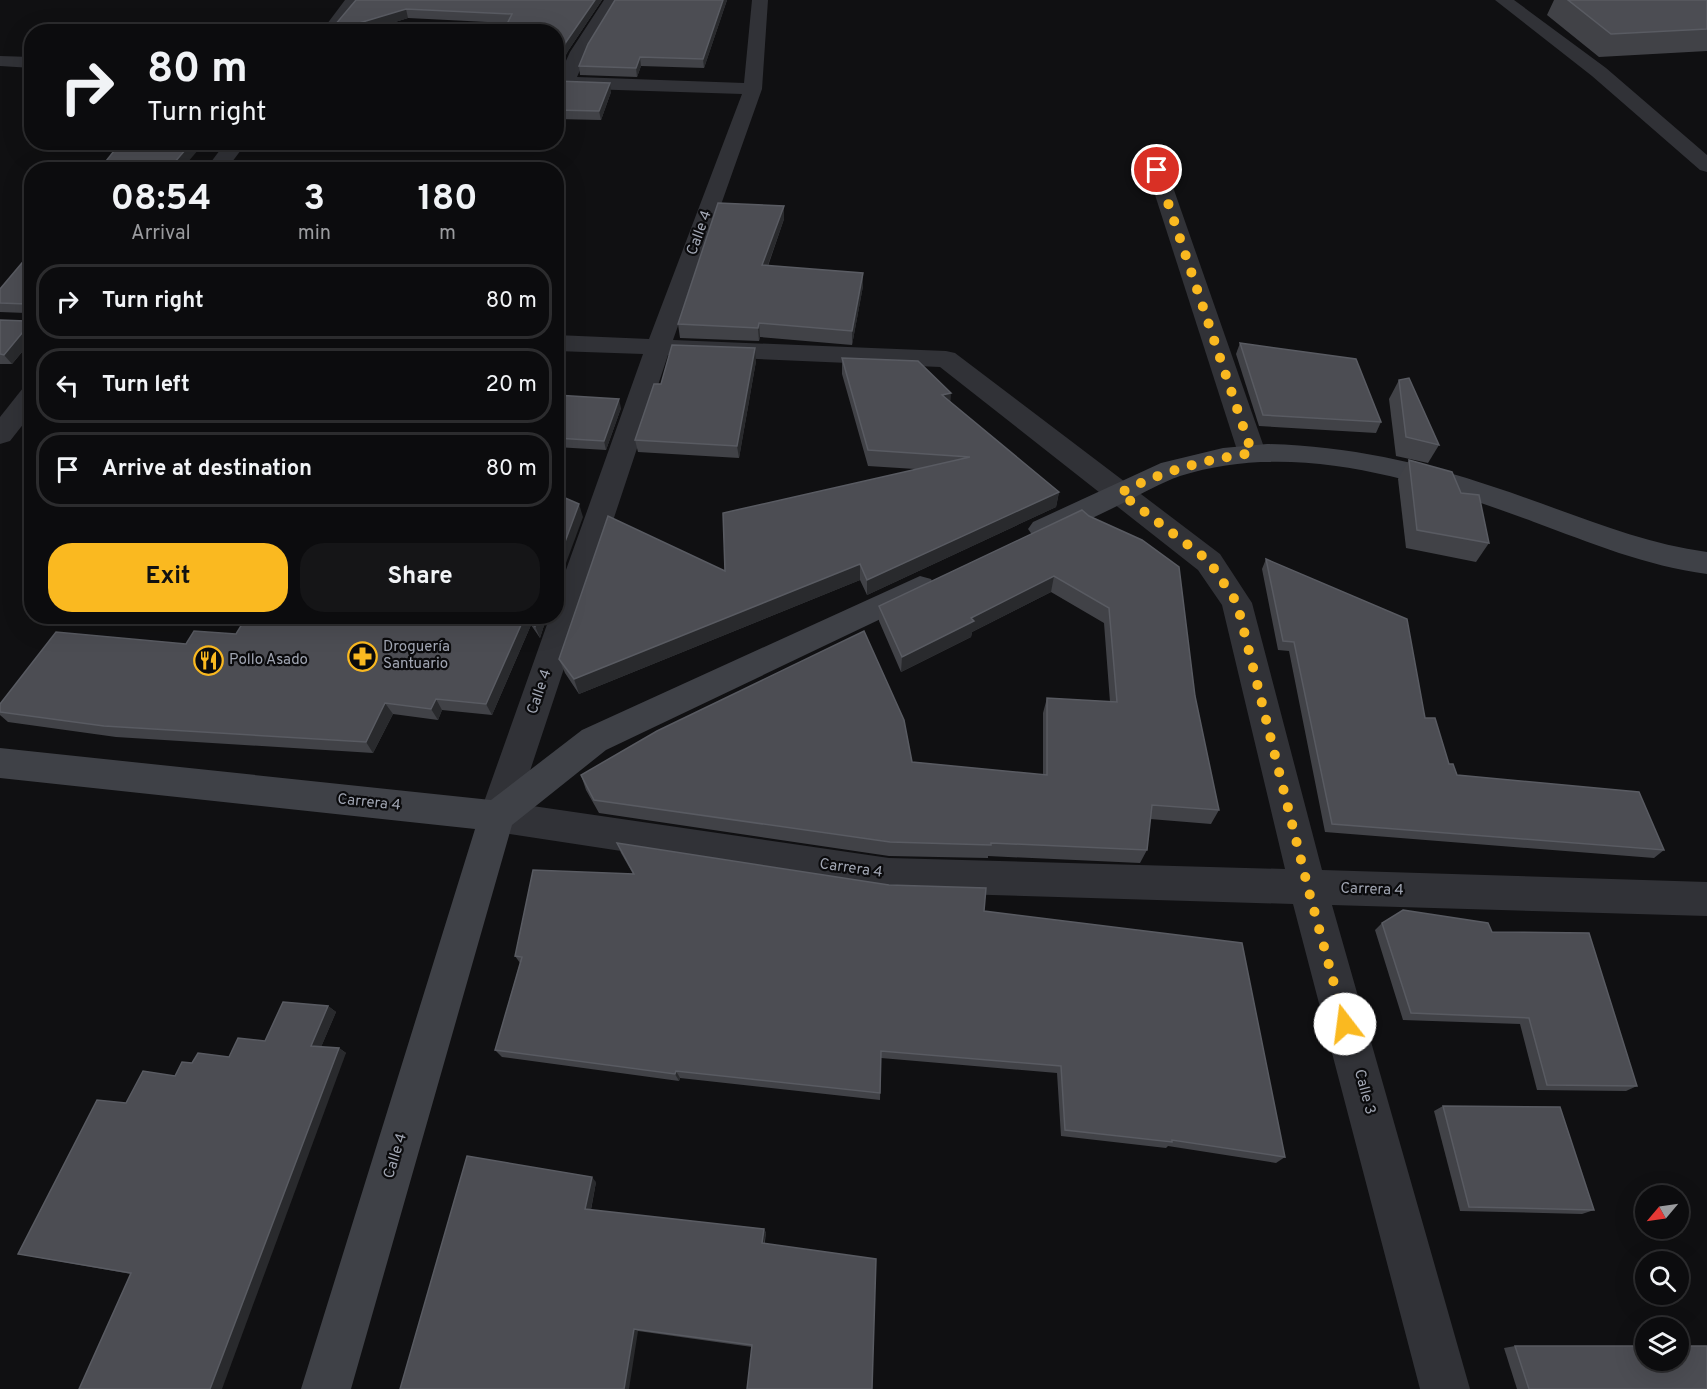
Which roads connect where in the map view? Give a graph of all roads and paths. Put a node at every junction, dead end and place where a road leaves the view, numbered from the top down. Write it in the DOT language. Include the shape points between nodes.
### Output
graph roads {
  1 [pos="354,0"];
  2 [pos="612,0"];
  3 [pos="760,0"];
  4 [pos="1503,0"];
  5 [pos="335,24"];
  6 [pos="0,62"];
  7 [pos="24,63"];
  8 [pos="564,77"];
  9 [pos="564,82"];
  10 [pos="753,89"];
  11 [pos="231,150"];
  12 [pos="221,162"];
  13 [pos="1707,166"];
  14 [pos="1157,170"];
  15 [pos="564,343"];
  16 [pos="658,347"];
  17 [pos="24,404"];
  18 [pos="0,435"];
  19 [pos="1252,453"];
  20 [pos="1120,493"];
  21 [pos="1012,543"];
  22 [pos="1707,563"];
  23 [pos="948,574"];
  24 [pos="564,621"];
  25 [pos="563,624"];
  26 [pos="0,763"];
  27 [pos="497,816"];
  28 [pos="1308,888"];
  29 [pos="1707,899"];
  30 [pos="326,1389"];
  31 [pos="1445,1389"];
  1 -- 5 [label="street"];
  2 -- 8 [label="street"];
  3 -- 10 [label="street, Calle 4"];
  4 -- 13 [label="street" via="1599,72"];
  6 -- 7 [label="street"];
  9 -- 10 [label="street"];
  10 -- 16 [label="street, Calle 4"];
  11 -- 12 [label="street"];
  14 -- 19 [label="street"];
  15 -- 16 [label="street, Calle 3"];
  16 -- 20 [label="street, Calle 3" via="946,359"];
  16 -- 24 [label="street, Calle 4"];
  17 -- 18 [label="street"];
  19 -- 20 [label="main road" via="1179,467"];
  19 -- 22 [label="main road" via="1338,456 1397,467 1656,554"];
  20 -- 21 [label="main road"];
  20 -- 28 [label="street, Calle 3" via="1209,561 1237,603"];
  23 -- 27 [label="main road" via="594,740"];
  25 -- 27 [label="street, Calle 4"];
  26 -- 27 [label="main road, Carrera 4"];
  27 -- 28 [label="street, Carrera 4" via="889,874"];
  27 -- 30 [label="main road, Calle 4"];
  28 -- 29 [label="street, Carrera 4"];
  28 -- 31 [label="street, Calle 3"];
}
